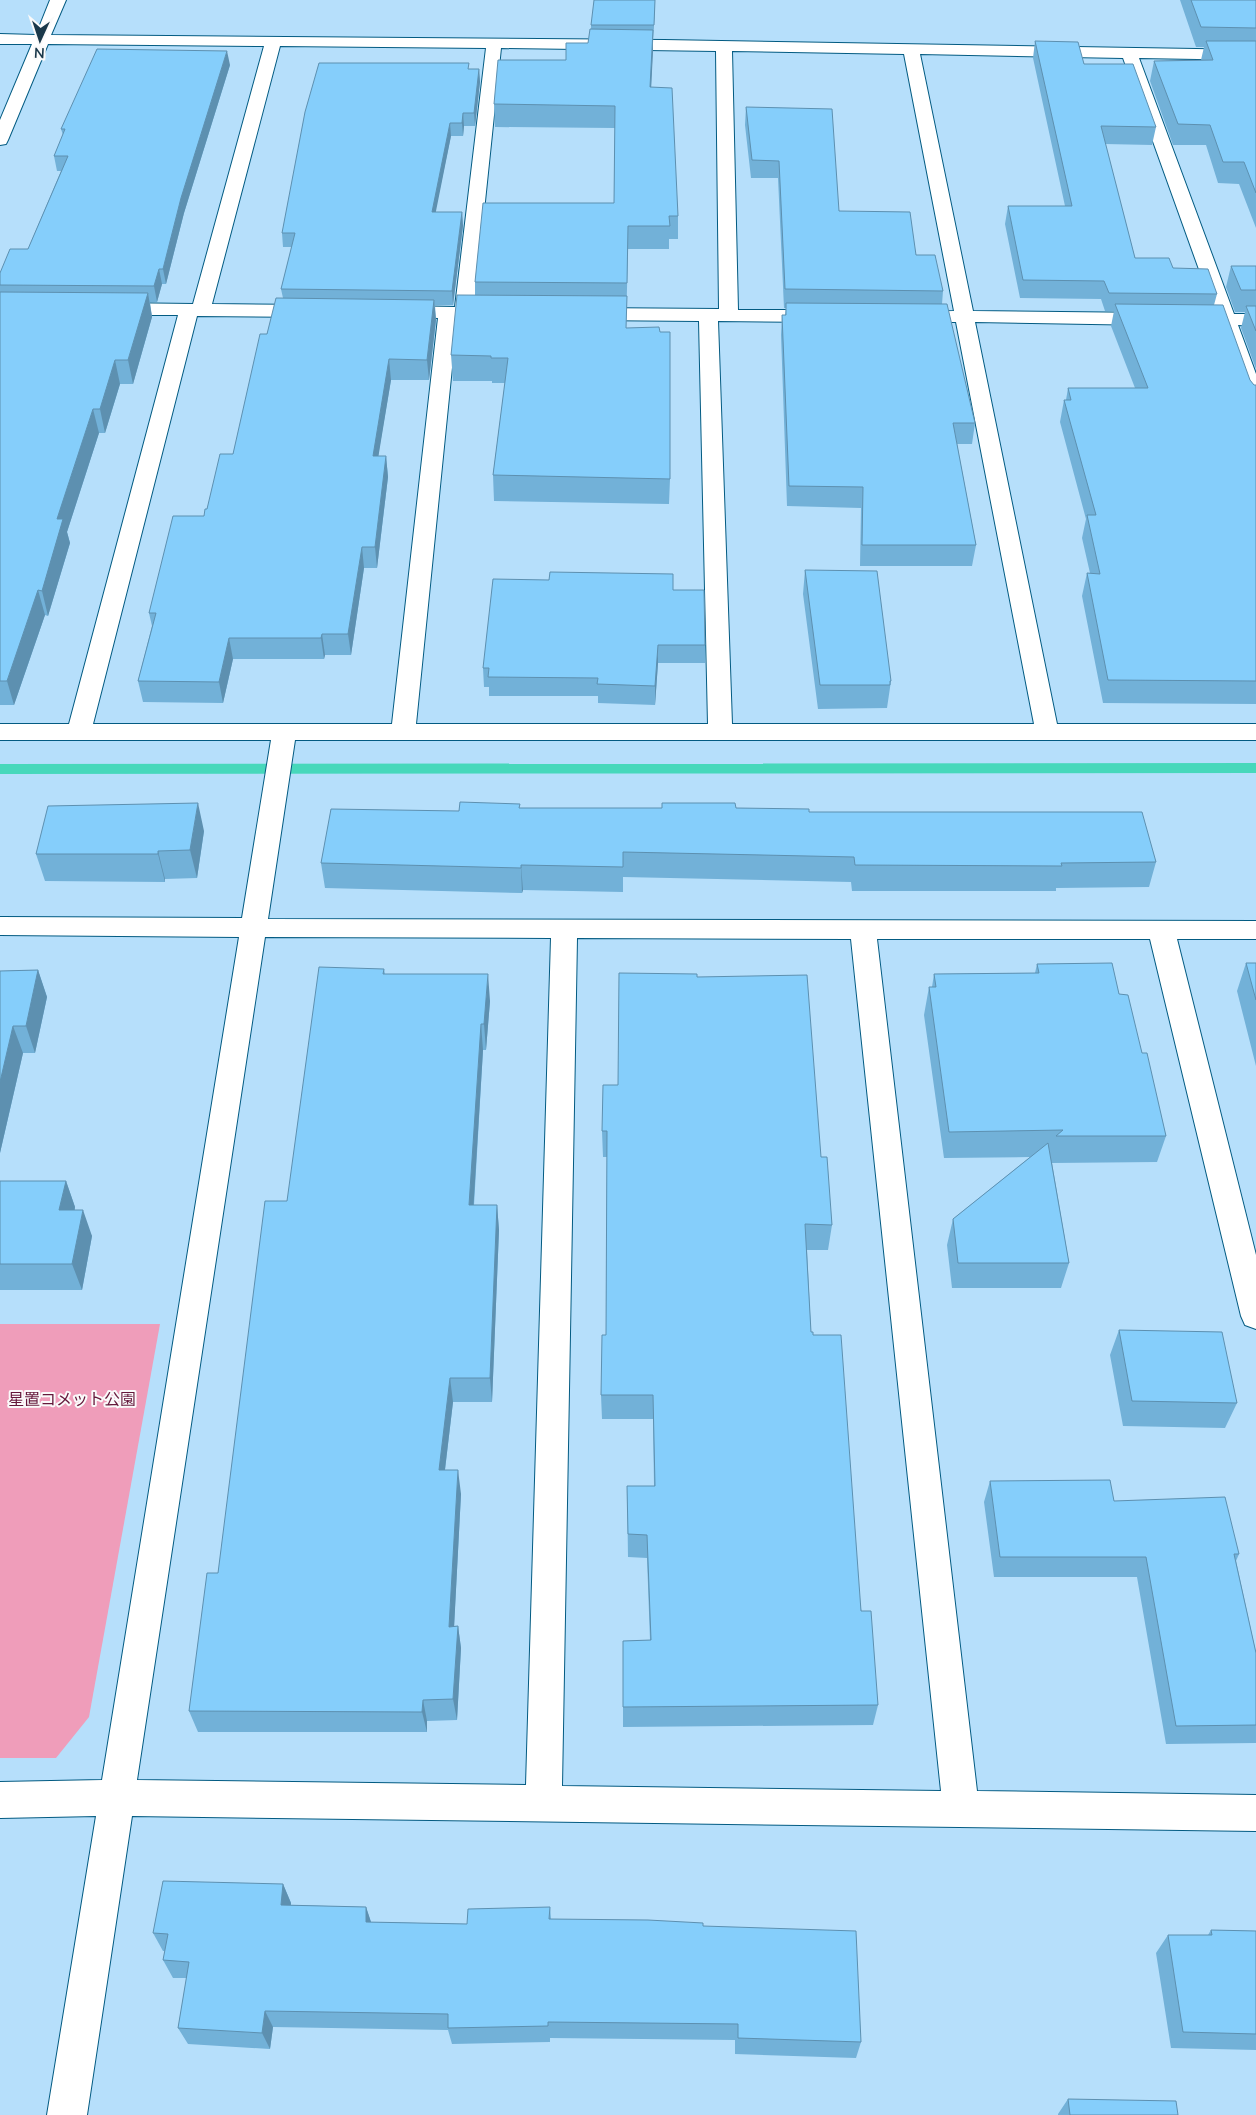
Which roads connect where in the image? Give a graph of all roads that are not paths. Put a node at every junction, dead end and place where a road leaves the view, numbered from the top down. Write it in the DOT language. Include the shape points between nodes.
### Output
graph roads {
  1 [pos="58,0"];
  2 [pos="0,39"];
  3 [pos="41,39"];
  4 [pos="273,42"];
  5 [pos="494,44"];
  6 [pos="724,47"];
  7 [pos="911,50"];
  8 [pos="1129,53"];
  9 [pos="1256,55"];
  10 [pos="0,140"];
  11 [pos="100,309"];
  12 [pos="195,310"];
  13 [pos="330,311"];
  14 [pos="379,312"];
  15 [pos="456,312"];
  16 [pos="513,313"];
  17 [pos="572,314"];
  18 [pos="719,315"];
  19 [pos="837,316"];
  20 [pos="895,316"];
  21 [pos="964,317"];
  22 [pos="1225,319"];
  23 [pos="1256,320"];
  24 [pos="1256,401"];
  25 [pos="0,732"];
  26 [pos="79,732"];
  27 [pos="403,732"];
  28 [pos="720,732"];
  29 [pos="1047,732"];
  30 [pos="1256,732"];
  31 [pos="282,742"];
  32 [pos="0,926"];
  33 [pos="252,928"];
  34 [pos="564,928"];
  35 [pos="863,929"];
  36 [pos="1162,929"];
  37 [pos="1256,930"];
  38 [pos="1256,1316"];
  39 [pos="117,1798"];
  40 [pos="0,1800"];
  41 [pos="544,1802"];
  42 [pos="962,1808"];
  43 [pos="1256,1813"];
  44 [pos="67,2115"];
  1 -- 3 [label="street"];
  2 -- 3 [label="street"];
  3 -- 4 [label="street"];
  3 -- 10 [label="street"];
  4 -- 5 [label="street"];
  4 -- 12 [label="street"];
  5 -- 6 [label="street"];
  5 -- 15 [label="street"];
  6 -- 7 [label="street"];
  6 -- 18 [label="street"];
  7 -- 8 [label="street"];
  7 -- 21 [label="street"];
  8 -- 9 [label="street"];
  8 -- 22 [label="street"];
  11 -- 12 [label="street"];
  12 -- 13 [label="street"];
  12 -- 26 [label="street"];
  14 -- 15 [label="street"];
  15 -- 16 [label="street"];
  15 -- 27 [label="street"];
  17 -- 18 [label="street"];
  18 -- 19 [label="street"];
  18 -- 28 [label="street"];
  20 -- 21 [label="street"];
  21 -- 22 [label="street"];
  21 -- 29 [label="street"];
  22 -- 23 [label="street"];
  22 -- 24 [label="street"];
  25 -- 26 [label="street"];
  26 -- 31 [label="street"];
  27 -- 28 [label="street"];
  27 -- 31 [label="street"];
  28 -- 29 [label="street"];
  29 -- 30 [label="street"];
  31 -- 33 [label="street"];
  32 -- 33 [label="street"];
  33 -- 34 [label="street"];
  33 -- 39 [label="street"];
  34 -- 35 [label="street"];
  34 -- 41 [label="street"];
  35 -- 36 [label="street"];
  35 -- 42 [label="street"];
  36 -- 37 [label="street"];
  36 -- 38 [label="street"];
  39 -- 40 [label="street"];
  39 -- 41 [label="street"];
  39 -- 44 [label="street"];
  41 -- 42 [label="street"];
  42 -- 43 [label="street"];
}
